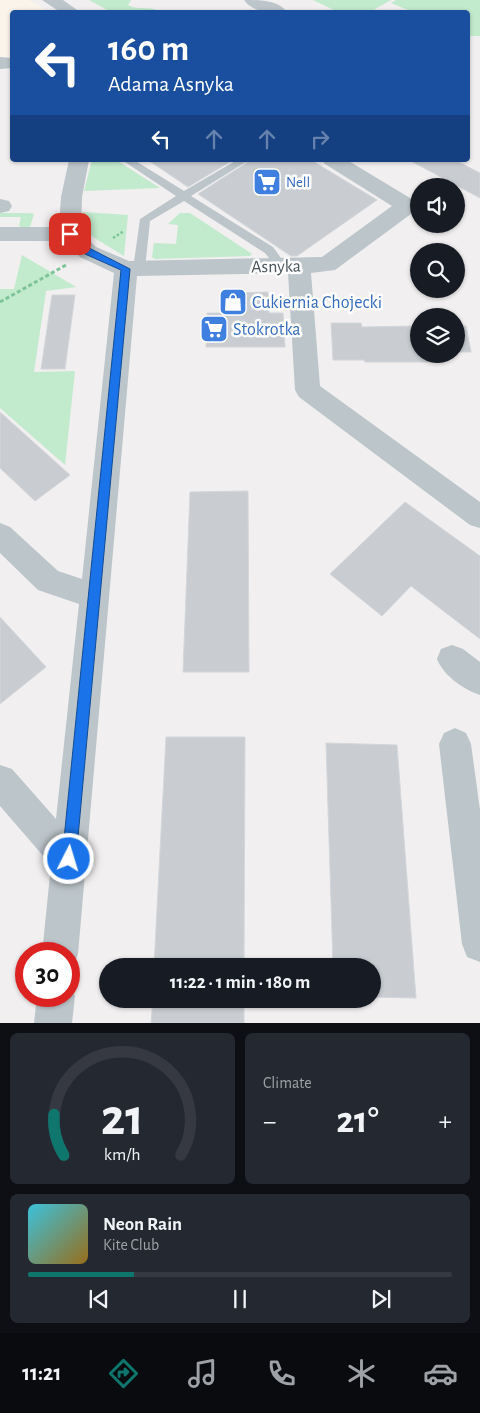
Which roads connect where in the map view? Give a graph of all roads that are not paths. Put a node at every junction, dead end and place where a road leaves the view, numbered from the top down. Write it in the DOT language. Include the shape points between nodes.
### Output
graph roads {
  1 [pos="51,0"];
  2 [pos="254,0"];
  3 [pos="68,10"];
  4 [pos="274,10"];
  5 [pos="79,162"];
  6 [pos="130,162"];
  7 [pos="241,162"];
  8 [pos="339,162"];
  9 [pos="362,169"];
  10 [pos="184,196"];
  11 [pos="0,234"];
  12 [pos="70,234"];
  13 [pos="287,266"];
  14 [pos="132,269"];
  15 [pos="480,517"];
  16 [pos="0,535"];
  17 [pos="94,596"];
  18 [pos="452,658"];
  19 [pos="480,681"];
  20 [pos="455,744"];
  21 [pos="0,781"];
  22 [pos="69,859"];
  23 [pos="61,942"];
  24 [pos="480,944"];
  25 [pos="55,1007"];
  26 [pos="53,1023"];
  1 -- 3 [label="street"];
  2 -- 4 [label="street"];
  5 -- 12 [label="street" via="71,193"];
  6 -- 10 [label="lane"];
  7 -- 10 [label="lane"];
  8 -- 9 [label="street"];
  9 -- 13 [label="street, Asnyka" via="407,206 327,265"];
  10 -- 13 [label="lane" via="269,250"];
  10 -- 14 [label="lane" via="144,220"];
  11 -- 12 [label="street"];
  12 -- 14 [label="street" via="88,252"];
  13 -- 14 [label="street, Asnyka"];
  13 -- 15 [label="street" via="308,390"];
  14 -- 17 [label="street"];
  16 -- 17 [label="street" via="48,581"];
  17 -- 22 [label="street"];
  18 -- 19 [label="street"];
  20 -- 24 [label="street"];
  21 -- 22 [label="street"];
  22 -- 23 [label="street"];
  25 -- 26 [label="street"];
}
